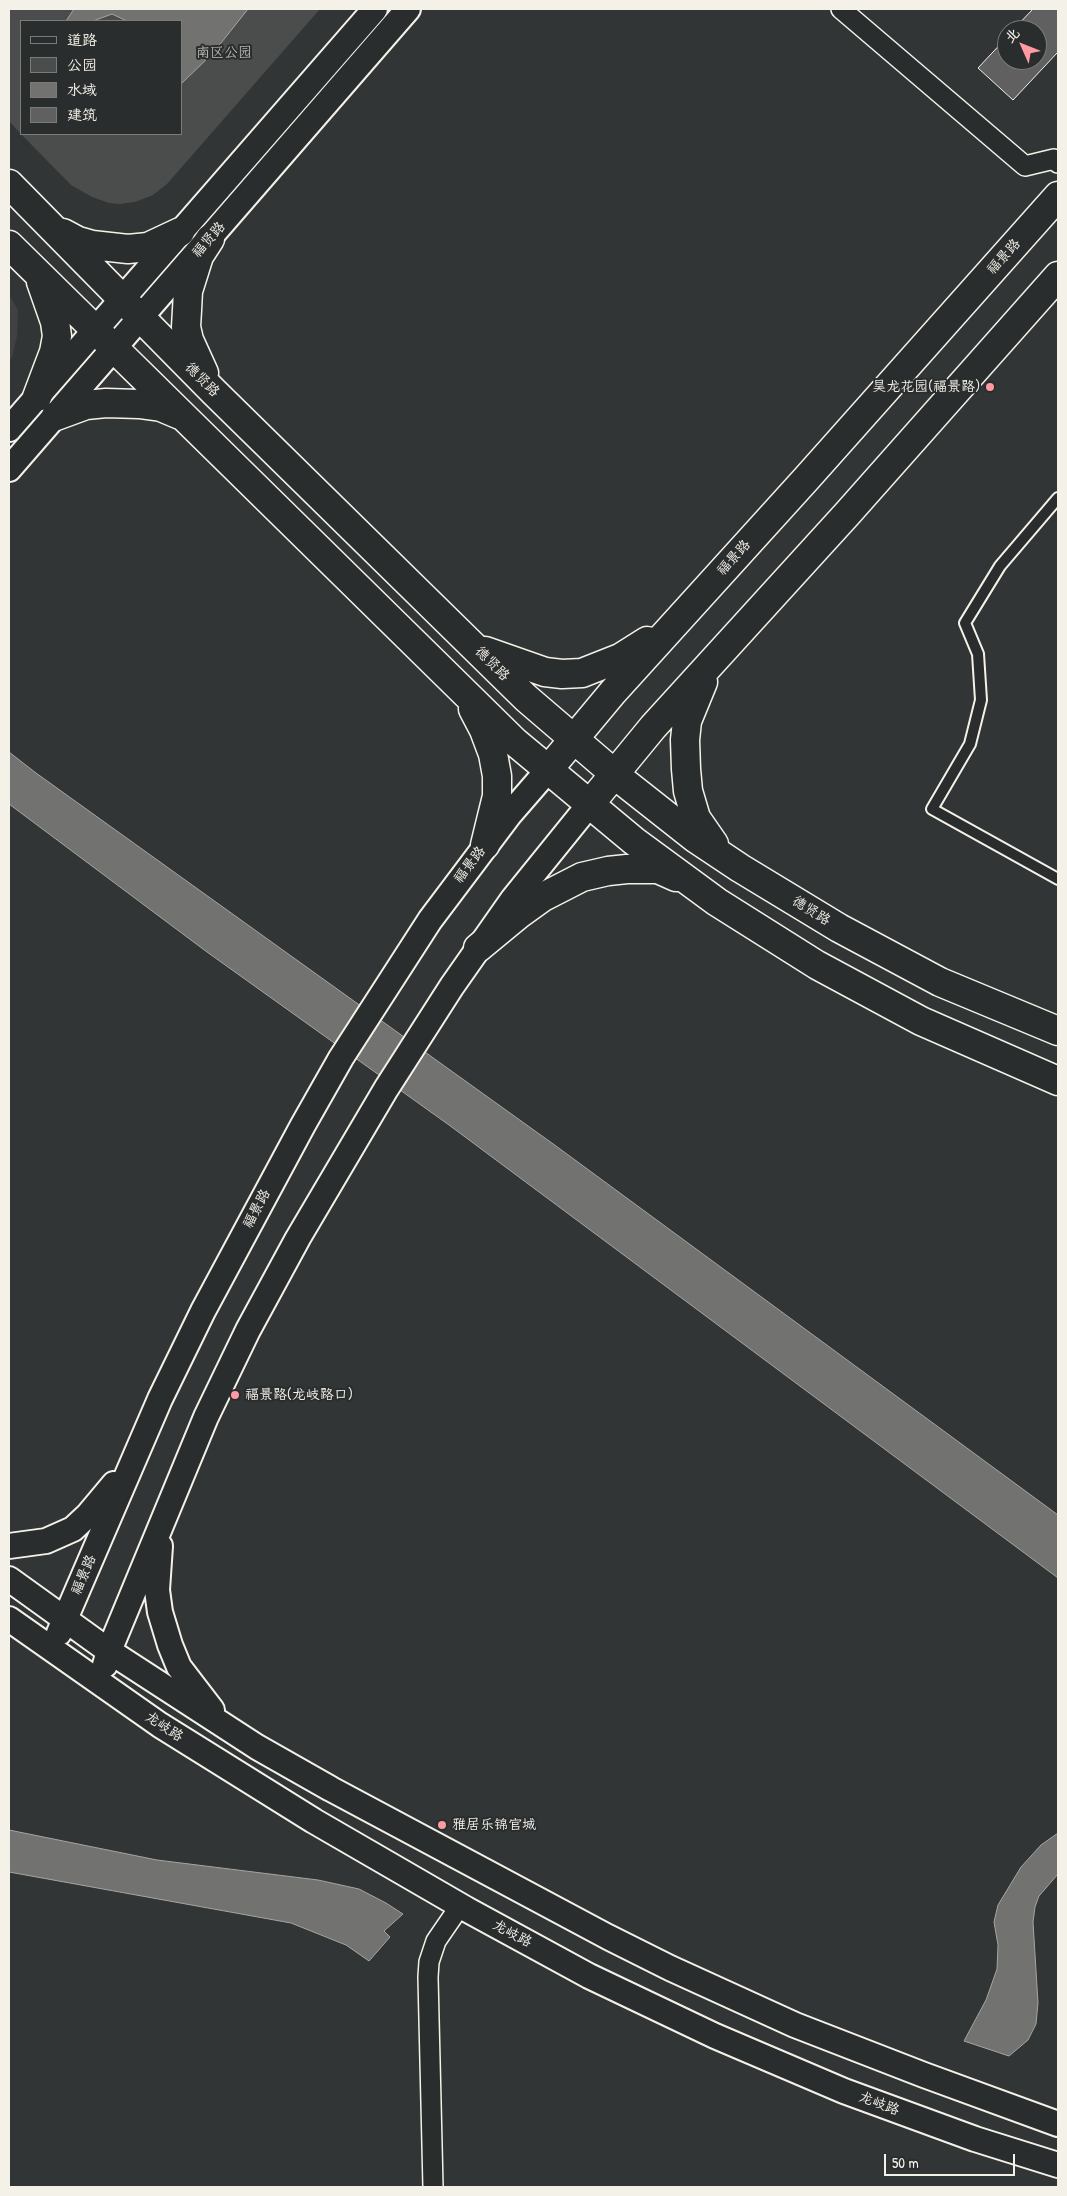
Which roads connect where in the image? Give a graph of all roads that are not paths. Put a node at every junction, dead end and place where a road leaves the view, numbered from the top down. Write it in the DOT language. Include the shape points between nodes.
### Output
graph roads {
  1 [pos="375,9"];
  2 [pos="408,9"];
  3 [pos="841,9"];
  4 [pos="1058,163"];
  5 [pos="9,184"];
  6 [pos="1058,196"];
  7 [pos="52,228"];
  8 [pos="180,232"];
  9 [pos="210,239"];
  10 [pos="9,245"];
  11 [pos="38,273"];
  12 [pos="1058,276"];
  13 [pos="122,299"];
  14 [pos="141,318"];
  15 [pos="95,330"];
  16 [pos="114,349"];
  17 [pos="212,390"];
  18 [pos="46,406"];
  19 [pos="183,416"];
  20 [pos="9,429"];
  21 [pos="9,469"];
  22 [pos="1058,498"];
  23 [pos="676,622"];
  24 [pos="475,647"];
  25 [pos="714,660"];
  26 [pos="464,692"];
  27 [pos="573,740"];
  28 [pos="548,770"];
  29 [pos="614,774"];
  30 [pos="589,805"];
  31 [pos="486,845"];
  32 [pos="722,856"];
  33 [pos="1058,879"];
  34 [pos="689,882"];
  35 [pos="478,948"];
  36 [pos="1058,1032"];
  37 [pos="1058,1081"];
  38 [pos="142,1438"];
  39 [pos="165,1517"];
  40 [pos="9,1546"];
  41 [pos="9,1579"];
  42 [pos="65,1619"];
  43 [pos="9,1620"];
  44 [pos="51,1650"];
  45 [pos="109,1651"];
  46 [pos="100,1684"];
  47 [pos="230,1730"];
  48 [pos="460,1906"];
  49 [pos="1058,2124"];
  50 [pos="1058,2165"];
  51 [pos="433,2187"];
  1 -- 8 [label="street, 福贤路"];
  2 -- 9 [label="street, 福贤路"];
  3 -- 4 [label="street" via="1025,166 1054,159"];
  5 -- 7 [label="main road, 德贤路"];
  6 -- 23 [label="main road, 福景路"];
  7 -- 8 [label="main road" via="78,241 128,249 148,247"];
  7 -- 13 [label="main road, 德贤路"];
  8 -- 13 [label="street, 福贤路"];
  9 -- 14 [label="street, 福贤路"];
  9 -- 17 [label="main road" via="198,256 188,291 186,327 194,354"];
  10 -- 11 [label="main road"];
  11 -- 15 [label="main road"];
  11 -- 18 [label="main road" via="57,336"];
  12 -- 25 [label="main road"];
  13 -- 14 [label="main road, 德贤路"];
  13 -- 15 [label="street, 福贤路"];
  14 -- 16 [label="street, 福贤路"];
  14 -- 17 [label="main road, 德贤路"];
  15 -- 16 [label="main road"];
  15 -- 18 [label="street, 福贤路"];
  16 -- 18 [label="street, 福贤路"];
  16 -- 19 [label="main road"];
  17 -- 24 [label="main road, 德贤路"];
  18 -- 19 [label="main road" via="139,404 161,407"];
  18 -- 20 [label="street, 福贤路"];
  18 -- 21 [label="street, 福贤路"];
  19 -- 26 [label="main road"];
  22 -- 33 [label="lane" via="1000,566 965,623 978,654 981,700 970,744 932,809"];
  23 -- 24 [label="main road" via="620,658 582,673 545,672"];
  23 -- 27 [label="main road, 福景路"];
  24 -- 27 [label="main road, 德贤路"];
  25 -- 29 [label="main road"];
  25 -- 32 [label="main road" via="687,721 685,750 688,791 696,818"];
  26 -- 28 [label="main road"];
  26 -- 31 [label="main road" via="484,730 497,776 497,796"];
  27 -- 28 [label="main road, 福景路"];
  27 -- 29 [label="main road, 德贤路"];
  28 -- 30 [label="main road"];
  28 -- 31 [label="street, 福景路"];
  29 -- 30 [label="main road"];
  29 -- 32 [label="main road, 德贤路"];
  30 -- 34 [label="main road"];
  30 -- 35 [label="street"];
  31 -- 38 [label="street, 福景路" via="430,920 342,1058 203,1310"];
  32 -- 36 [label="main road, 德贤路" via="889,956 940,982"];
  34 -- 35 [label="main road" via="658,870 608,871 582,877 543,897"];
  34 -- 37 [label="main road" via="767,934 868,994 920,1021"];
  35 -- 39 [label="street" via="386,1089 298,1238 206,1417"];
  38 -- 40 [label="street" via="102,1500 73,1529 46,1541"];
  38 -- 42 [label="street, 福景路"];
  39 -- 45 [label="street"];
  39 -- 47 [label="street" via="157,1590 170,1645 192,1686"];
  41 -- 42 [label="street"];
  42 -- 44 [label="street, 福景路"];
  42 -- 45 [label="street"];
  43 -- 44 [label="street, 龙岐路"];
  44 -- 46 [label="street, 龙岐路"];
  45 -- 46 [label="street"];
  45 -- 47 [label="street"];
  46 -- 48 [label="street, 龙岐路" via="236,1774"];
  47 -- 49 [label="street" via="330,1789 670,1968 859,2051"];
  48 -- 50 [label="street, 龙岐路" via="589,1976 760,2056 909,2116"];
  48 -- 51 [label="street" via="436,1941 429,1962"];
}
